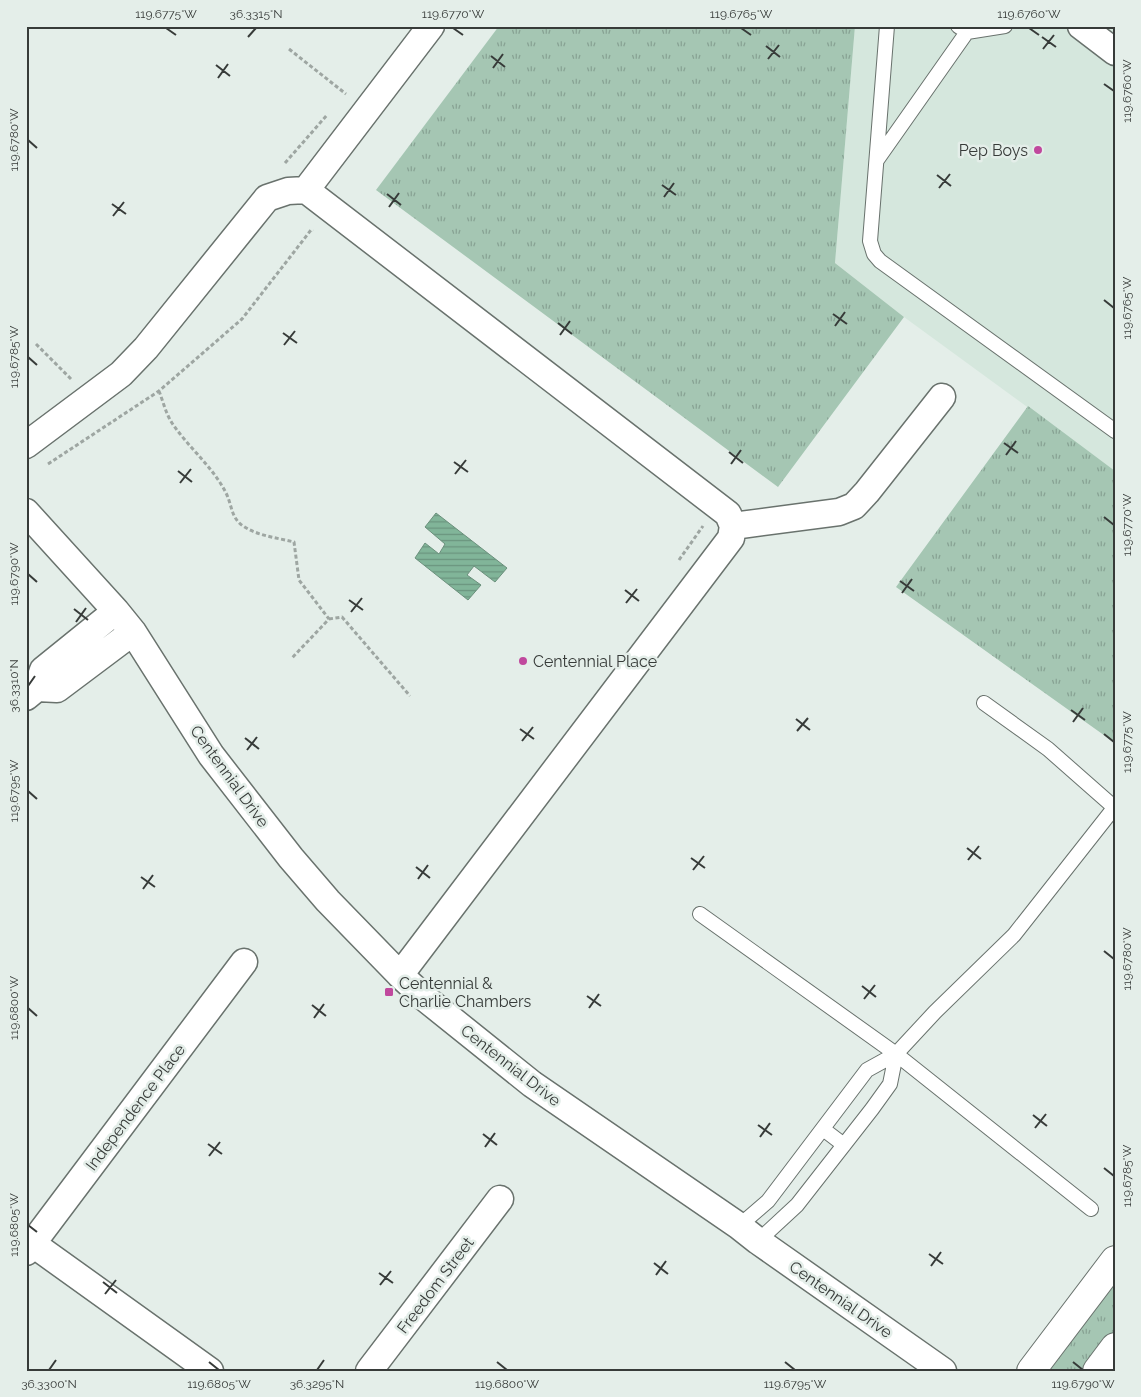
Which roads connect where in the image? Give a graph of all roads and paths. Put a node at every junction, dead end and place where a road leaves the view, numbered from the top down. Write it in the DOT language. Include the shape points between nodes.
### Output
graph roads {
  1 [pos="431,26"];
  2 [pos="887,26"];
  3 [pos="1005,26"];
  4 [pos="1081,26"];
  5 [pos="962,29"];
  6 [pos="289,48"];
  7 [pos="1115,52"];
  8 [pos="340,100"];
  9 [pos="328,114"];
  10 [pos="876,162"];
  11 [pos="278,165"];
  12 [pos="306,190"];
  13 [pos="319,234"];
  14 [pos="36,344"];
  15 [pos="73,381"];
  16 [pos="159,391"];
  17 [pos="942,397"];
  18 [pos="1115,431"];
  19 [pos="26,445"];
  20 [pos="40,469"];
  21 [pos="26,512"];
  22 [pos="695,521"];
  23 [pos="733,526"];
  24 [pos="674,566"];
  25 [pos="116,611"];
  26 [pos="329,618"];
  27 [pos="133,632"];
  28 [pos="291,659"];
  29 [pos="31,692"];
  30 [pos="410,696"];
  31 [pos="984,703"];
  32 [pos="1114,808"];
  33 [pos="700,914"];
  34 [pos="244,962"];
  35 [pos="400,975"];
  36 [pos="896,1054"];
  37 [pos="823,1129"];
  38 [pos="844,1145"];
  39 [pos="500,1199"];
  40 [pos="1091,1209"];
  41 [pos="749,1233"];
  42 [pos="28,1245"];
  43 [pos="1115,1260"];
  44 [pos="1115,1347"];
  45 [pos="210,1371"];
  46 [pos="369,1371"];
  47 [pos="943,1371"];
  48 [pos="1031,1371"];
  49 [pos="1097,1371"];
  1 -- 12 [label="street"];
  2 -- 10 [label="lane"];
  3 -- 5 [label="lane"];
  4 -- 7 [label="street"];
  5 -- 10 [label="lane"];
  6 -- 8 [label="path" via="346,93"];
  9 -- 11 [label="path" via="287,163"];
  10 -- 18 [label="lane" via="870,241 880,261"];
  12 -- 19 [label="street" via="288,191 267,198 146,348 121,374"];
  12 -- 23 [label="street" via="728,514"];
  13 -- 16 [label="path" via="311,230 242,319"];
  14 -- 15 [label="path"];
  16 -- 20 [label="path"];
  16 -- 26 [label="path" via="172,422 227,494 231,511 242,526 294,542 299,580"];
  17 -- 23 [label="street" via="854,506 839,512"];
  21 -- 25 [label="street, Centennial Drive"];
  22 -- 24 [label="path" via="703,527"];
  23 -- 35 [label="street" via="731,538"];
  25 -- 27 [label="street, Centennial Drive"];
  25 -- 29 [label="street" via="43,670"];
  26 -- 28 [label="path"];
  26 -- 30 [label="path" via="342,617"];
  27 -- 29 [label="street" via="57,689"];
  27 -- 35 [label="street, Centennial Drive" via="211,755 260,819 328,901"];
  31 -- 32 [label="lane" via="1048,749"];
  32 -- 36 [label="lane" via="1014,935"];
  33 -- 36 [label="lane"];
  34 -- 42 [label="street, Independence Place"];
  35 -- 41 [label="street, Centennial Drive" via="532,1084"];
  36 -- 37 [label="lane" via="868,1070"];
  36 -- 38 [label="lane" via="890,1084"];
  36 -- 40 [label="lane"];
  37 -- 38 [label="lane"];
  37 -- 41 [label="lane" via="768,1201"];
  38 -- 41 [label="lane" via="797,1205"];
  39 -- 46 [label="street, Freedom Street"];
  41 -- 47 [label="street, Centennial Drive"];
  42 -- 45 [label="street"];
  43 -- 48 [label="main road"];
  44 -- 49 [label="main road"];
}
